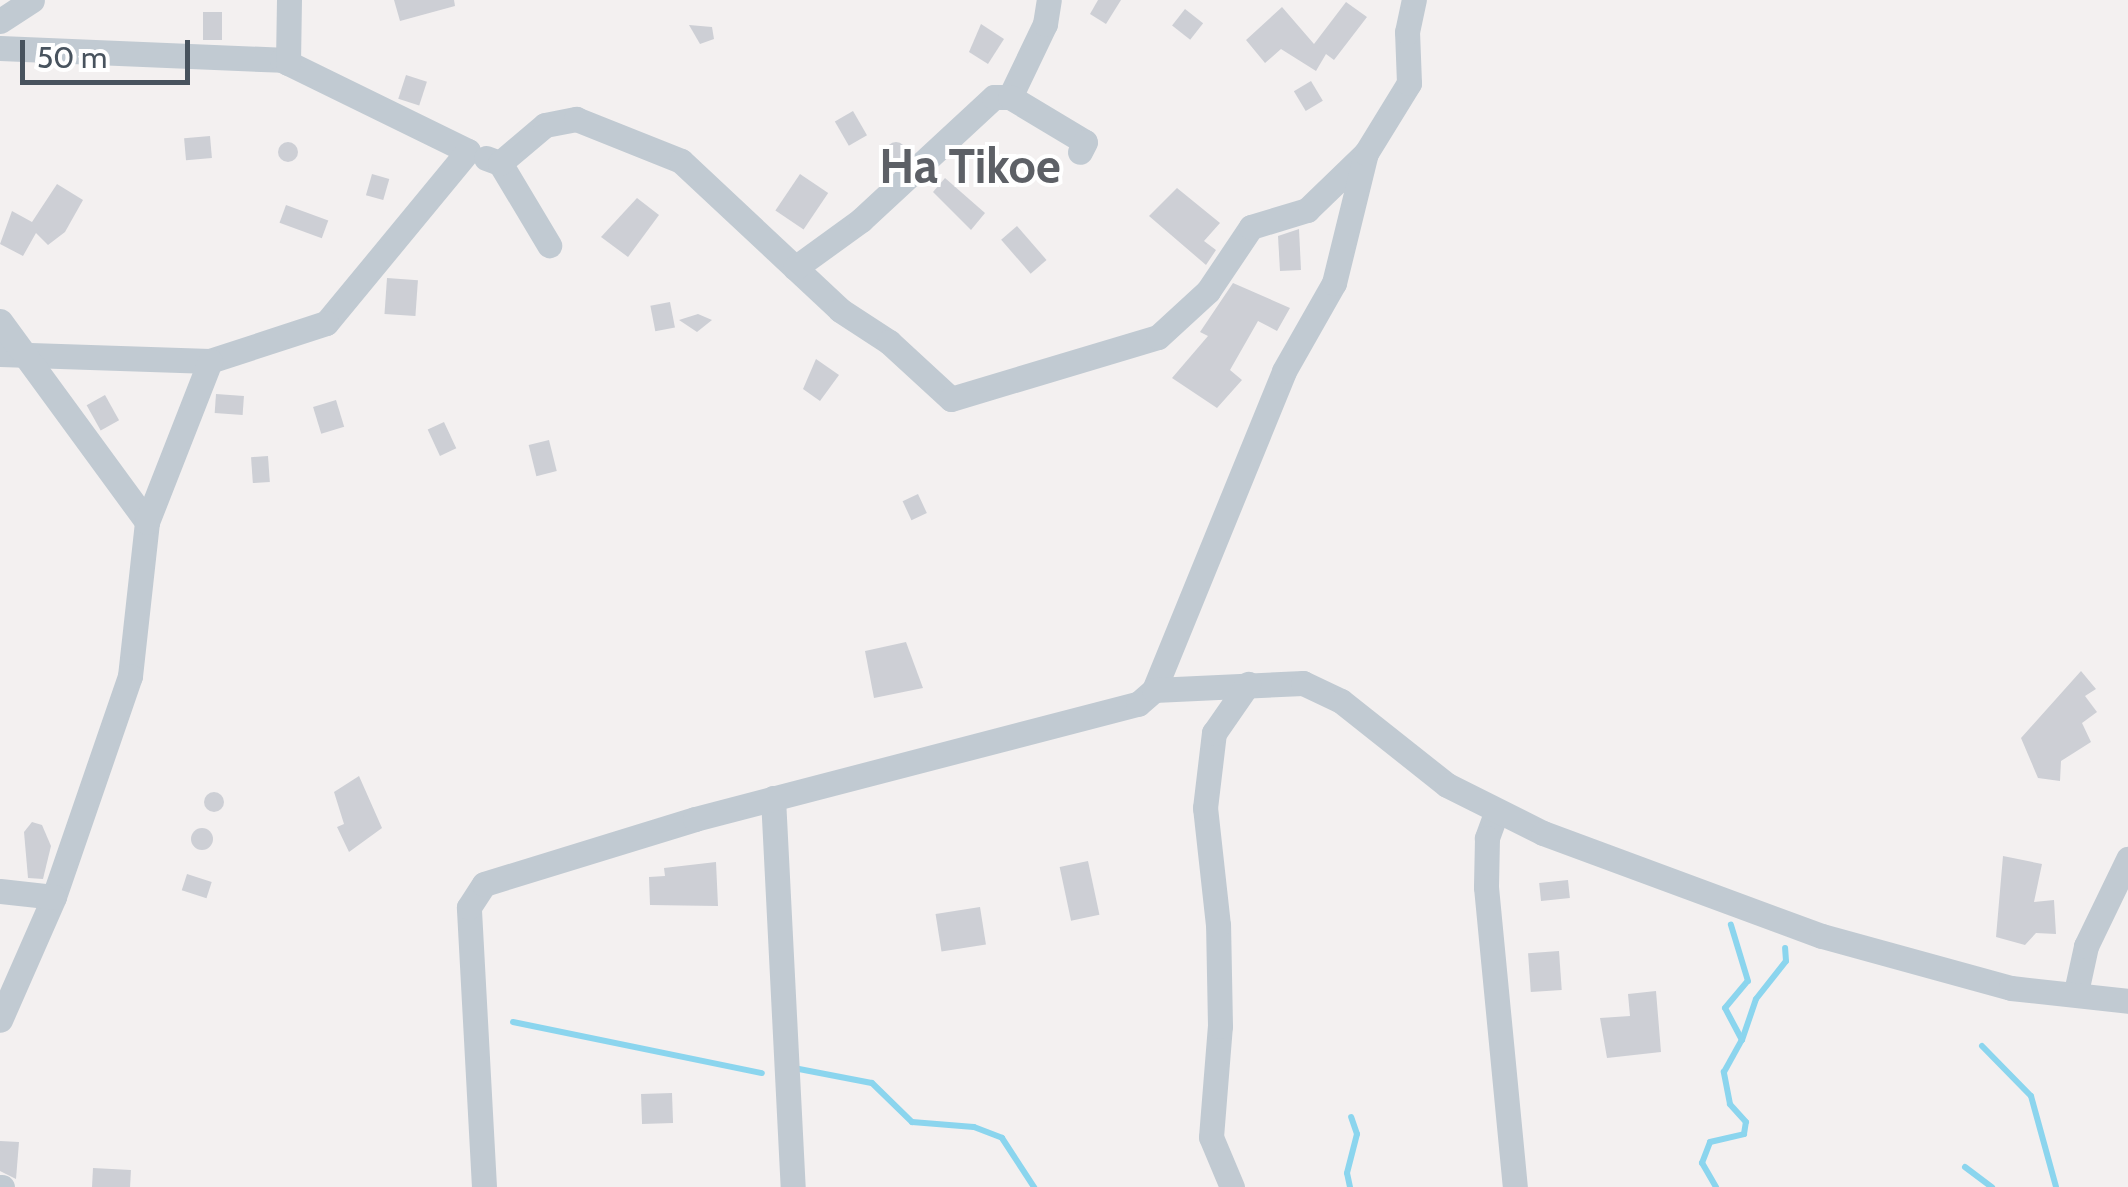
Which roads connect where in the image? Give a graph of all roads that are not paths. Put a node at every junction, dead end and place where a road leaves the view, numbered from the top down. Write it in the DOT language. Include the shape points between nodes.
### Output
graph roads {
  1 [pos="32,0"];
  2 [pos="289,0"];
  3 [pos="1049,0"];
  4 [pos="1414,0"];
  5 [pos="0,21"];
  6 [pos="0,48"];
  7 [pos="288,63"];
  8 [pos="1002,97"];
  9 [pos="468,151"];
  10 [pos="1080,152"];
  11 [pos="1366,154"];
  12 [pos="500,163"];
  13 [pos="549,245"];
  14 [pos="795,268"];
  15 [pos="0,320"];
  16 [pos="12,352"];
  17 [pos="210,360"];
  18 [pos="147,522"];
  19 [pos="1248,684"];
  20 [pos="1154,690"];
  21 [pos="774,798"];
  22 [pos="1496,813"];
  23 [pos="2128,859"];
  24 [pos="0,891"];
  25 [pos="54,897"];
  26 [pos="2076,992"];
  27 [pos="2128,1001"];
  28 [pos="0,1020"];
  29 [pos="484,1187"];
  30 [pos="792,1187"];
  31 [pos="1232,1187"];
  32 [pos="1515,1187"];
  1 -- 5 [label="street"];
  2 -- 7 [label="street"];
  3 -- 8 [label="street" via="1045,24"];
  4 -- 11 [label="street" via="1407,32 1409,83"];
  6 -- 7 [label="street"];
  7 -- 9 [label="street"];
  8 -- 10 [label="street" via="1085,142"];
  8 -- 14 [label="street" via="861,220"];
  9 -- 12 [label="street"];
  9 -- 17 [label="street" via="326,323"];
  11 -- 14 [label="street" via="1307,210 1251,227 1208,291 1158,336 951,400"];
  11 -- 20 [label="street" via="1334,283 1284,371"];
  12 -- 13 [label="street"];
  12 -- 14 [label="street" via="546,125 576,120 681,162"];
  15 -- 16 [label="street"];
  16 -- 17 [label="street"];
  16 -- 18 [label="street"];
  17 -- 18 [label="street"];
  18 -- 25 [label="street" via="130,676"];
  19 -- 20 [label="street"];
  19 -- 22 [label="street" via="1303,683 1342,702 1447,785"];
  19 -- 31 [label="street" via="1214,734 1205,808 1218,958 1212,1137"];
  20 -- 21 [label="street" via="1138,704"];
  21 -- 29 [label="street" via="484,884 469,907"];
  21 -- 30 [label="street"];
  22 -- 26 [label="street" via="1822,936 2011,988"];
  22 -- 32 [label="street" via="1486,838 1486,887"];
  23 -- 26 [label="street" via="2086,946"];
  24 -- 25 [label="street"];
  25 -- 28 [label="street"];
  26 -- 27 [label="street"];
}
